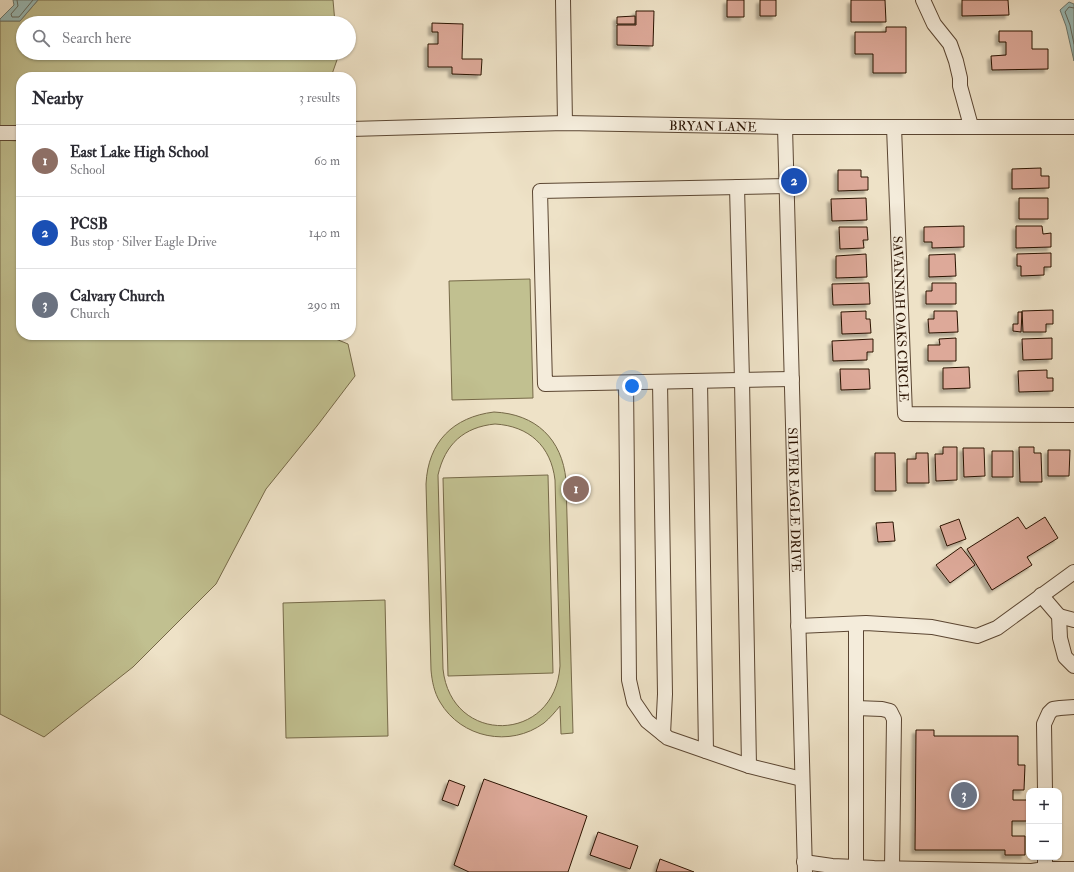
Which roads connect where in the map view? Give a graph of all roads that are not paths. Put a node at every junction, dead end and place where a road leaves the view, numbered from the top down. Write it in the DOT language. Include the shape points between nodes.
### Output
graph roads {
  1 [pos="562,0"];
  2 [pos="923,0"];
  3 [pos="565,123"];
  4 [pos="972,126"];
  5 [pos="785,127"];
  6 [pos="894,127"];
  7 [pos="1074,127"];
  8 [pos="356,129"];
  9 [pos="0,133"];
  10 [pos="16,133"];
  11 [pos="787,186"];
  12 [pos="737,187"];
  13 [pos="792,379"];
  14 [pos="742,380"];
  15 [pos="660,382"];
  16 [pos="700,382"];
  17 [pos="626,383"];
  18 [pos="1074,415"];
  19 [pos="1074,572"];
  20 [pos="1041,596"];
  21 [pos="1059,616"];
  22 [pos="1074,620"];
  23 [pos="856,624"];
  24 [pos="798,626"];
  25 [pos="1074,666"];
  26 [pos="1074,707"];
  27 [pos="856,708"];
  28 [pos="663,734"];
  29 [pos="706,751"];
  30 [pos="749,766"];
  31 [pos="802,779"];
  32 [pos="1044,788"];
  33 [pos="1045,863"];
  34 [pos="804,867"];
  35 [pos="856,867"];
  36 [pos="892,869"];
  37 [pos="1074,869"];
  1 -- 3 [label="street"];
  2 -- 4 [label="street" via="934,24 950,44"];
  3 -- 5 [label="street, BRYAN LANE"];
  3 -- 8 [label="street, BRYAN LANE"];
  4 -- 6 [label="street, BRYAN LANE"];
  4 -- 7 [label="street, BRYAN LANE"];
  5 -- 6 [label="street, BRYAN LANE"];
  5 -- 11 [label="street, SILVER EAGLE DRIVE"];
  6 -- 18 [label="street, SAVANNAH OAKS CIRCLE" via="905,414"];
  9 -- 10 [label="street"];
  11 -- 12 [label="street"];
  11 -- 13 [label="street, SILVER EAGLE DRIVE"];
  12 -- 14 [label="street"];
  12 -- 17 [label="street" via="540,191 545,384"];
  13 -- 14 [label="street"];
  13 -- 24 [label="street, SILVER EAGLE DRIVE"];
  14 -- 16 [label="street"];
  14 -- 30 [label="street"];
  15 -- 16 [label="street"];
  15 -- 17 [label="street"];
  15 -- 28 [label="street" via="665,694"];
  16 -- 29 [label="street"];
  17 -- 28 [label="street" via="629,680 634,702 647,721"];
  19 -- 20 [label="street"];
  20 -- 21 [label="street"];
  20 -- 23 [label="street" via="997,628 977,636 932,627"];
  21 -- 22 [label="street"];
  21 -- 25 [label="street" via="1060,638 1065,657"];
  23 -- 24 [label="street"];
  23 -- 27 [label="street"];
  24 -- 31 [label="street, SILVER EAGLE DRIVE"];
  26 -- 32 [label="street" via="1053,709 1044,724"];
  27 -- 35 [label="street"];
  27 -- 36 [label="street" via="890,711 894,719"];
  28 -- 29 [label="street"];
  29 -- 30 [label="street"];
  30 -- 31 [label="street"];
  31 -- 34 [label="street, SILVER EAGLE DRIVE"];
  33 -- 36 [label="street" via="1032,871"];
  33 -- 37 [label="street"];
  34 -- 35 [label="street"];
  35 -- 36 [label="street"];
}
